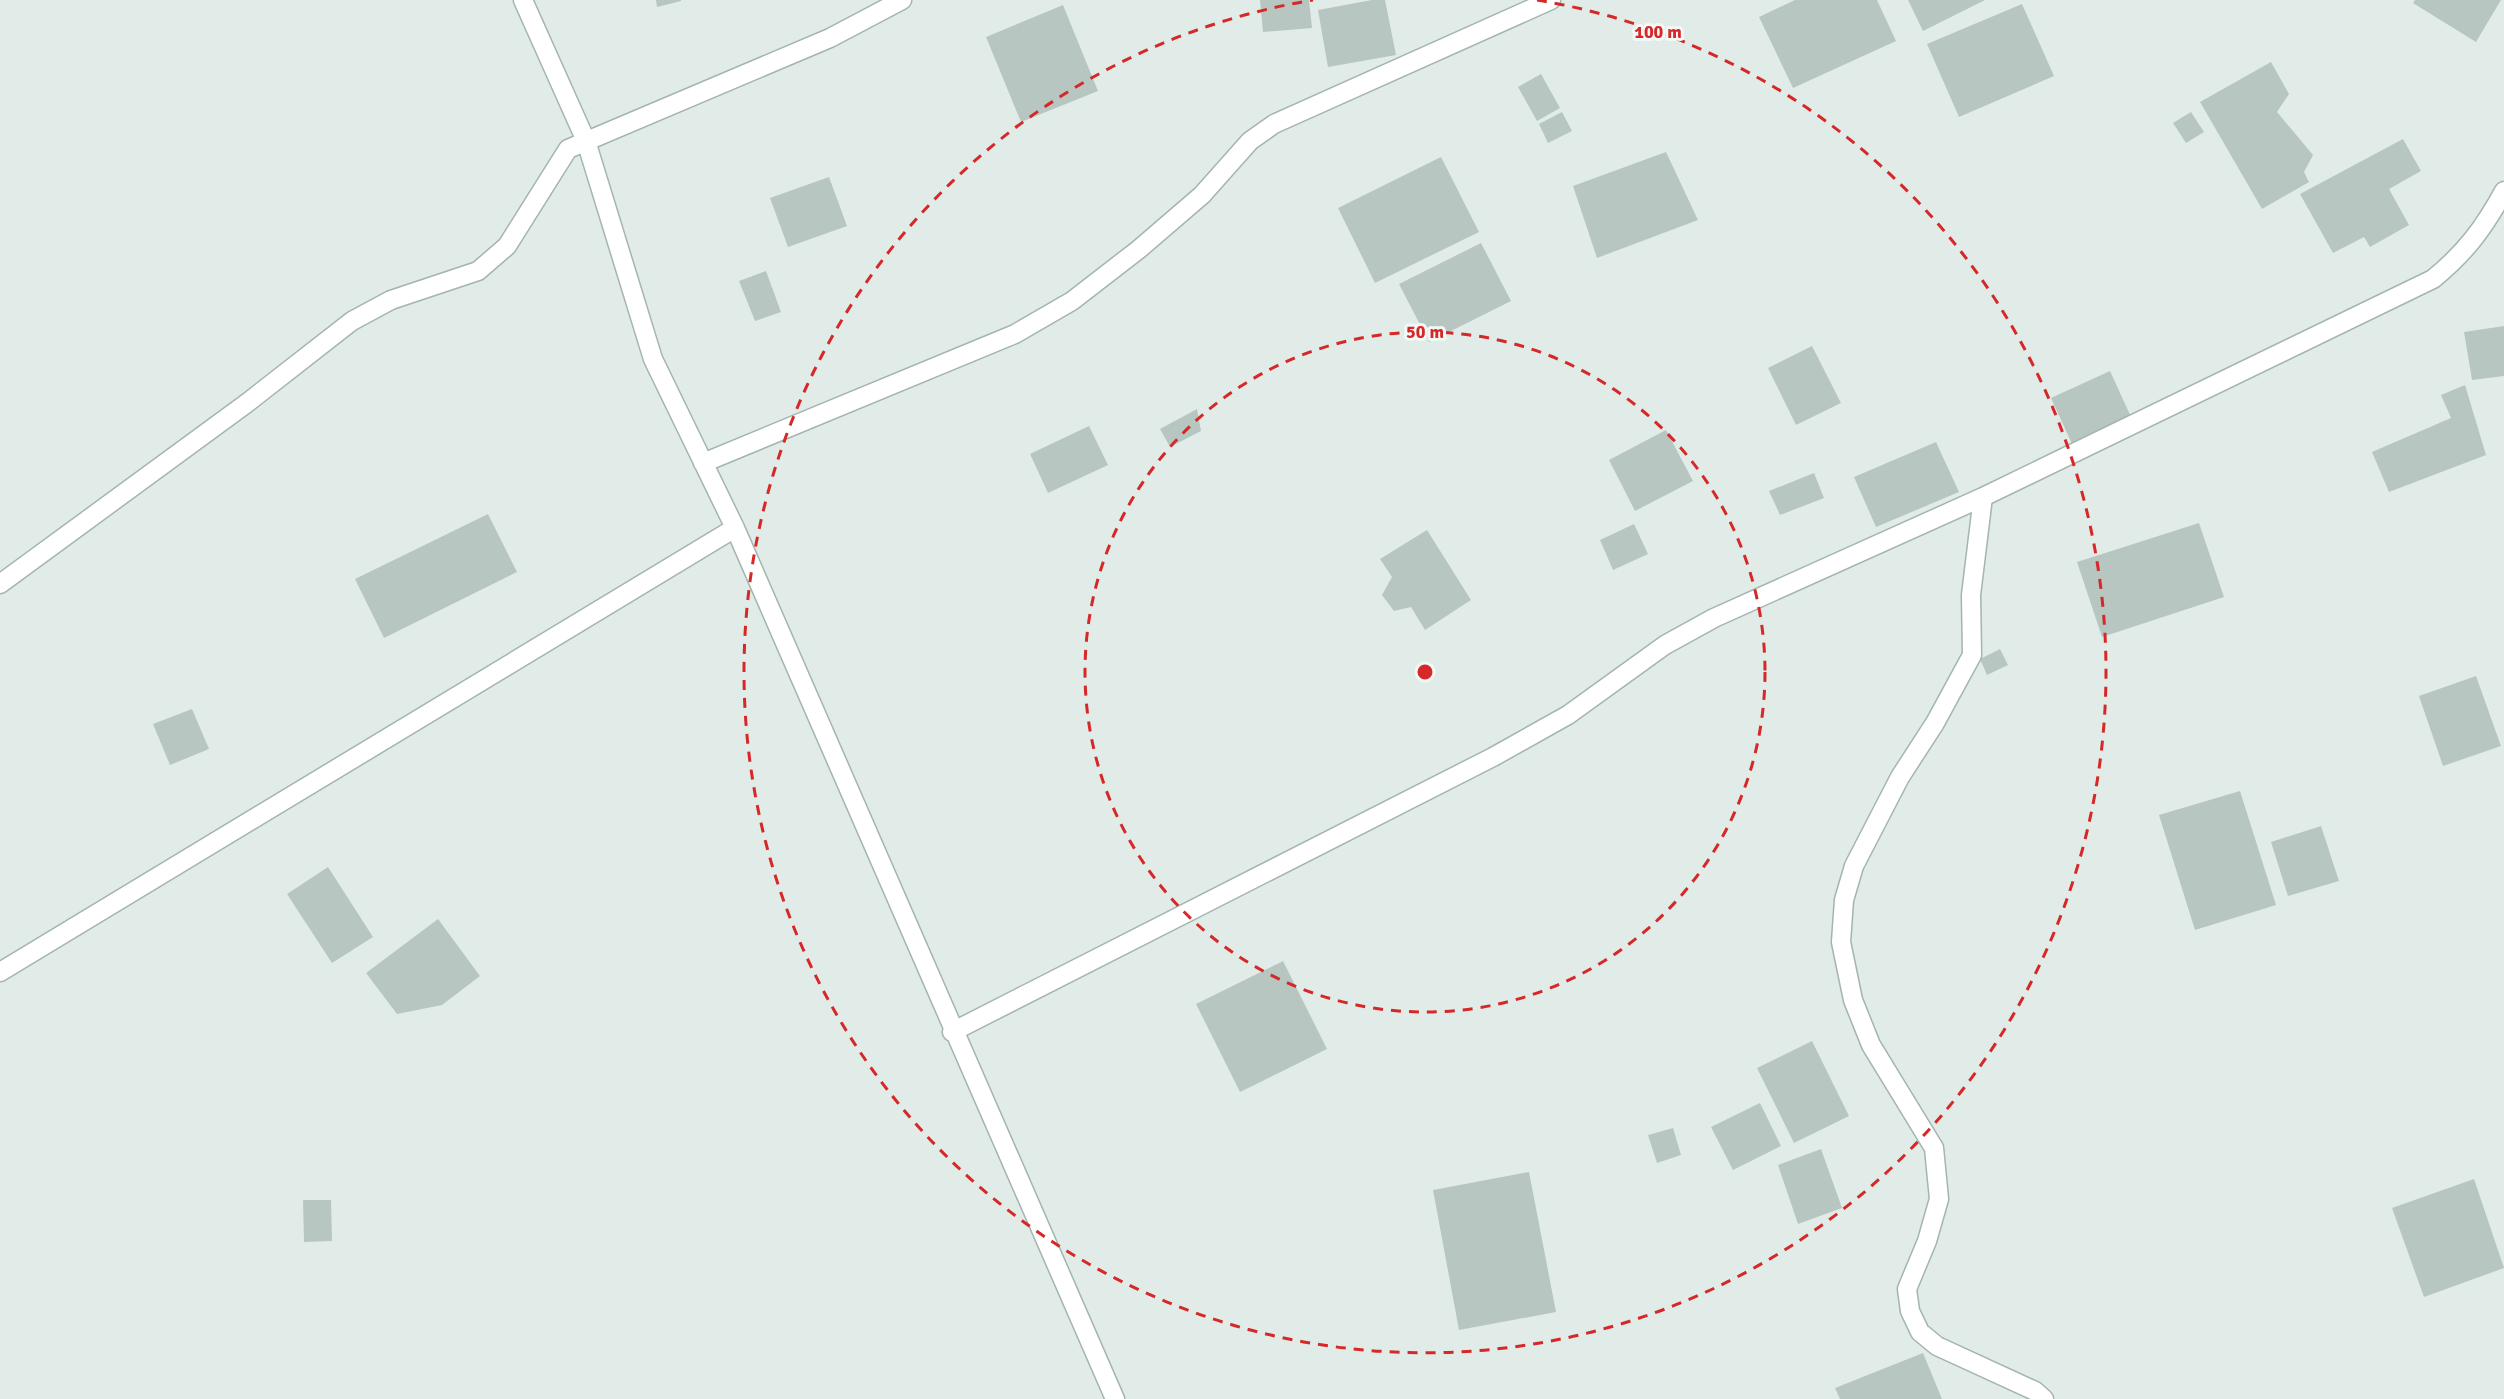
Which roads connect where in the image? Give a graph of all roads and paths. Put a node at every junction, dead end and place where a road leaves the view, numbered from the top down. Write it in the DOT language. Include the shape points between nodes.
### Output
graph roads {
  1 [pos="523,0"];
  2 [pos="902,0"];
  3 [pos="1551,0"];
  4 [pos="586,141"];
  5 [pos="2504,191"];
  6 [pos="703,463"];
  7 [pos="1983,497"];
  8 [pos="735,528"];
  9 [pos="0,584"];
  10 [pos="0,972"];
  11 [pos="952,1032"];
  12 [pos="1115,1399"];
  13 [pos="2044,1399"];
  1 -- 4 [label="street"];
  2 -- 4 [label="street" via="830,38"];
  3 -- 6 [label="street" via="1274,124 1250,141 1202,195 1138,250 1072,301 1015,334"];
  4 -- 6 [label="street" via="653,358"];
  4 -- 9 [label="street" via="568,148 507,246 478,271 391,300 352,321"];
  5 -- 7 [label="street" via="2461,256 2433,279"];
  6 -- 8 [label="street"];
  7 -- 11 [label="street" via="1714,618 1665,645 1568,715 1493,756"];
  7 -- 13 [label="street" via="1971,595 1972,655 1900,777 1854,866 1844,900 1841,942 1853,1000 1871,1045 1934,1148 1939,1199 1907,1289 1910,1311 1920,1332 1936,1346 2035,1391"];
  8 -- 10 [label="street"];
  8 -- 11 [label="street"];
  11 -- 12 [label="street"];
}
